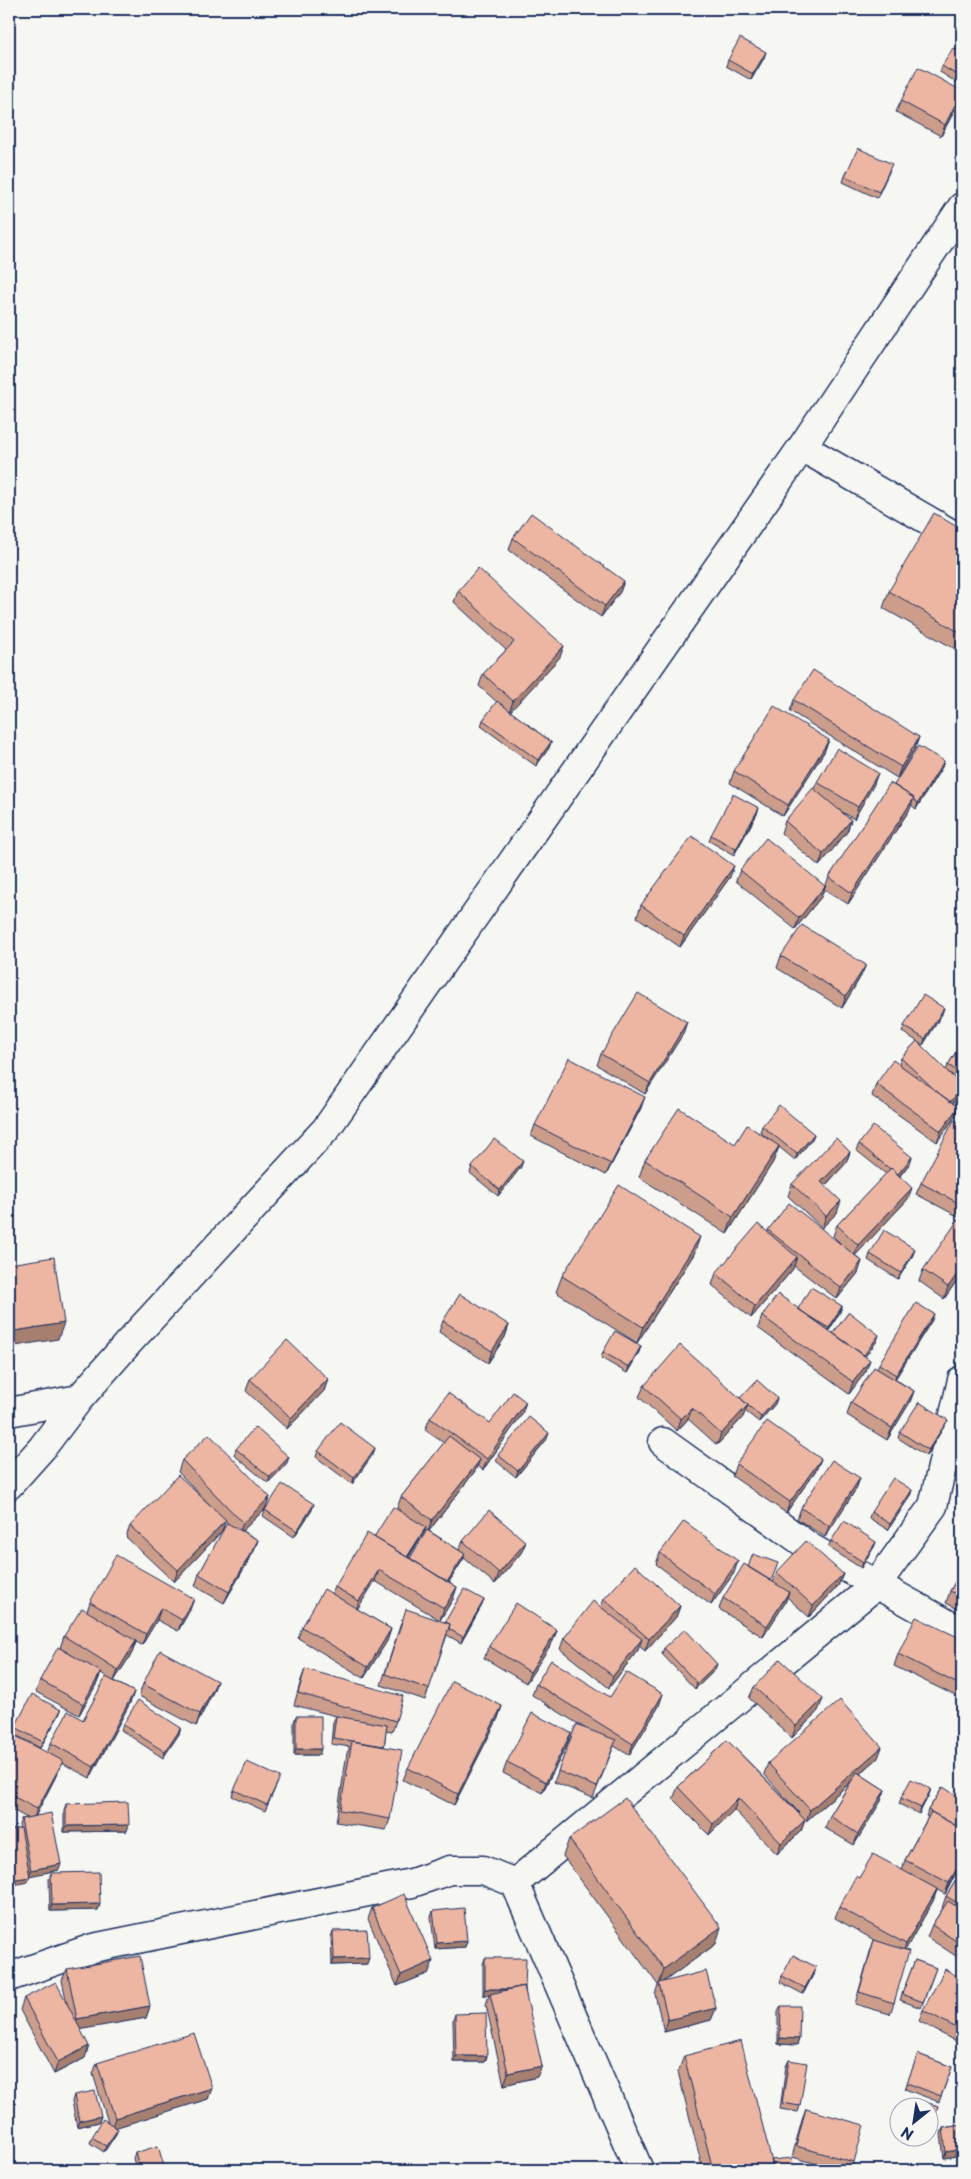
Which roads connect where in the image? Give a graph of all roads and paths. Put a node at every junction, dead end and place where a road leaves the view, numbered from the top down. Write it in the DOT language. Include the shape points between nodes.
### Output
graph roads {
  1 [pos="962,206"];
  2 [pos="802,447"];
  3 [pos="962,540"];
  4 [pos="962,1380"];
  5 [pos="79,1399"];
  6 [pos="9,1412"];
  7 [pos="663,1442"];
  8 [pos="9,1485"];
  9 [pos="876,1585"];
  10 [pos="962,1632"];
  11 [pos="515,1883"];
  12 [pos="9,1977"];
  13 [pos="639,2170"];
  1 -- 2 [label="street"];
  2 -- 3 [label="street"];
  2 -- 5 [label="street" via="326,1129"];
  4 -- 9 [label="street" via="933,1506"];
  5 -- 6 [label="street"];
  5 -- 8 [label="street"];
  7 -- 9 [label="street" via="811,1548"];
  9 -- 10 [label="street"];
  9 -- 11 [label="street"];
  11 -- 12 [label="street" via="483,1870 450,1870 412,1883 93,1948"];
  11 -- 13 [label="street"];
}
